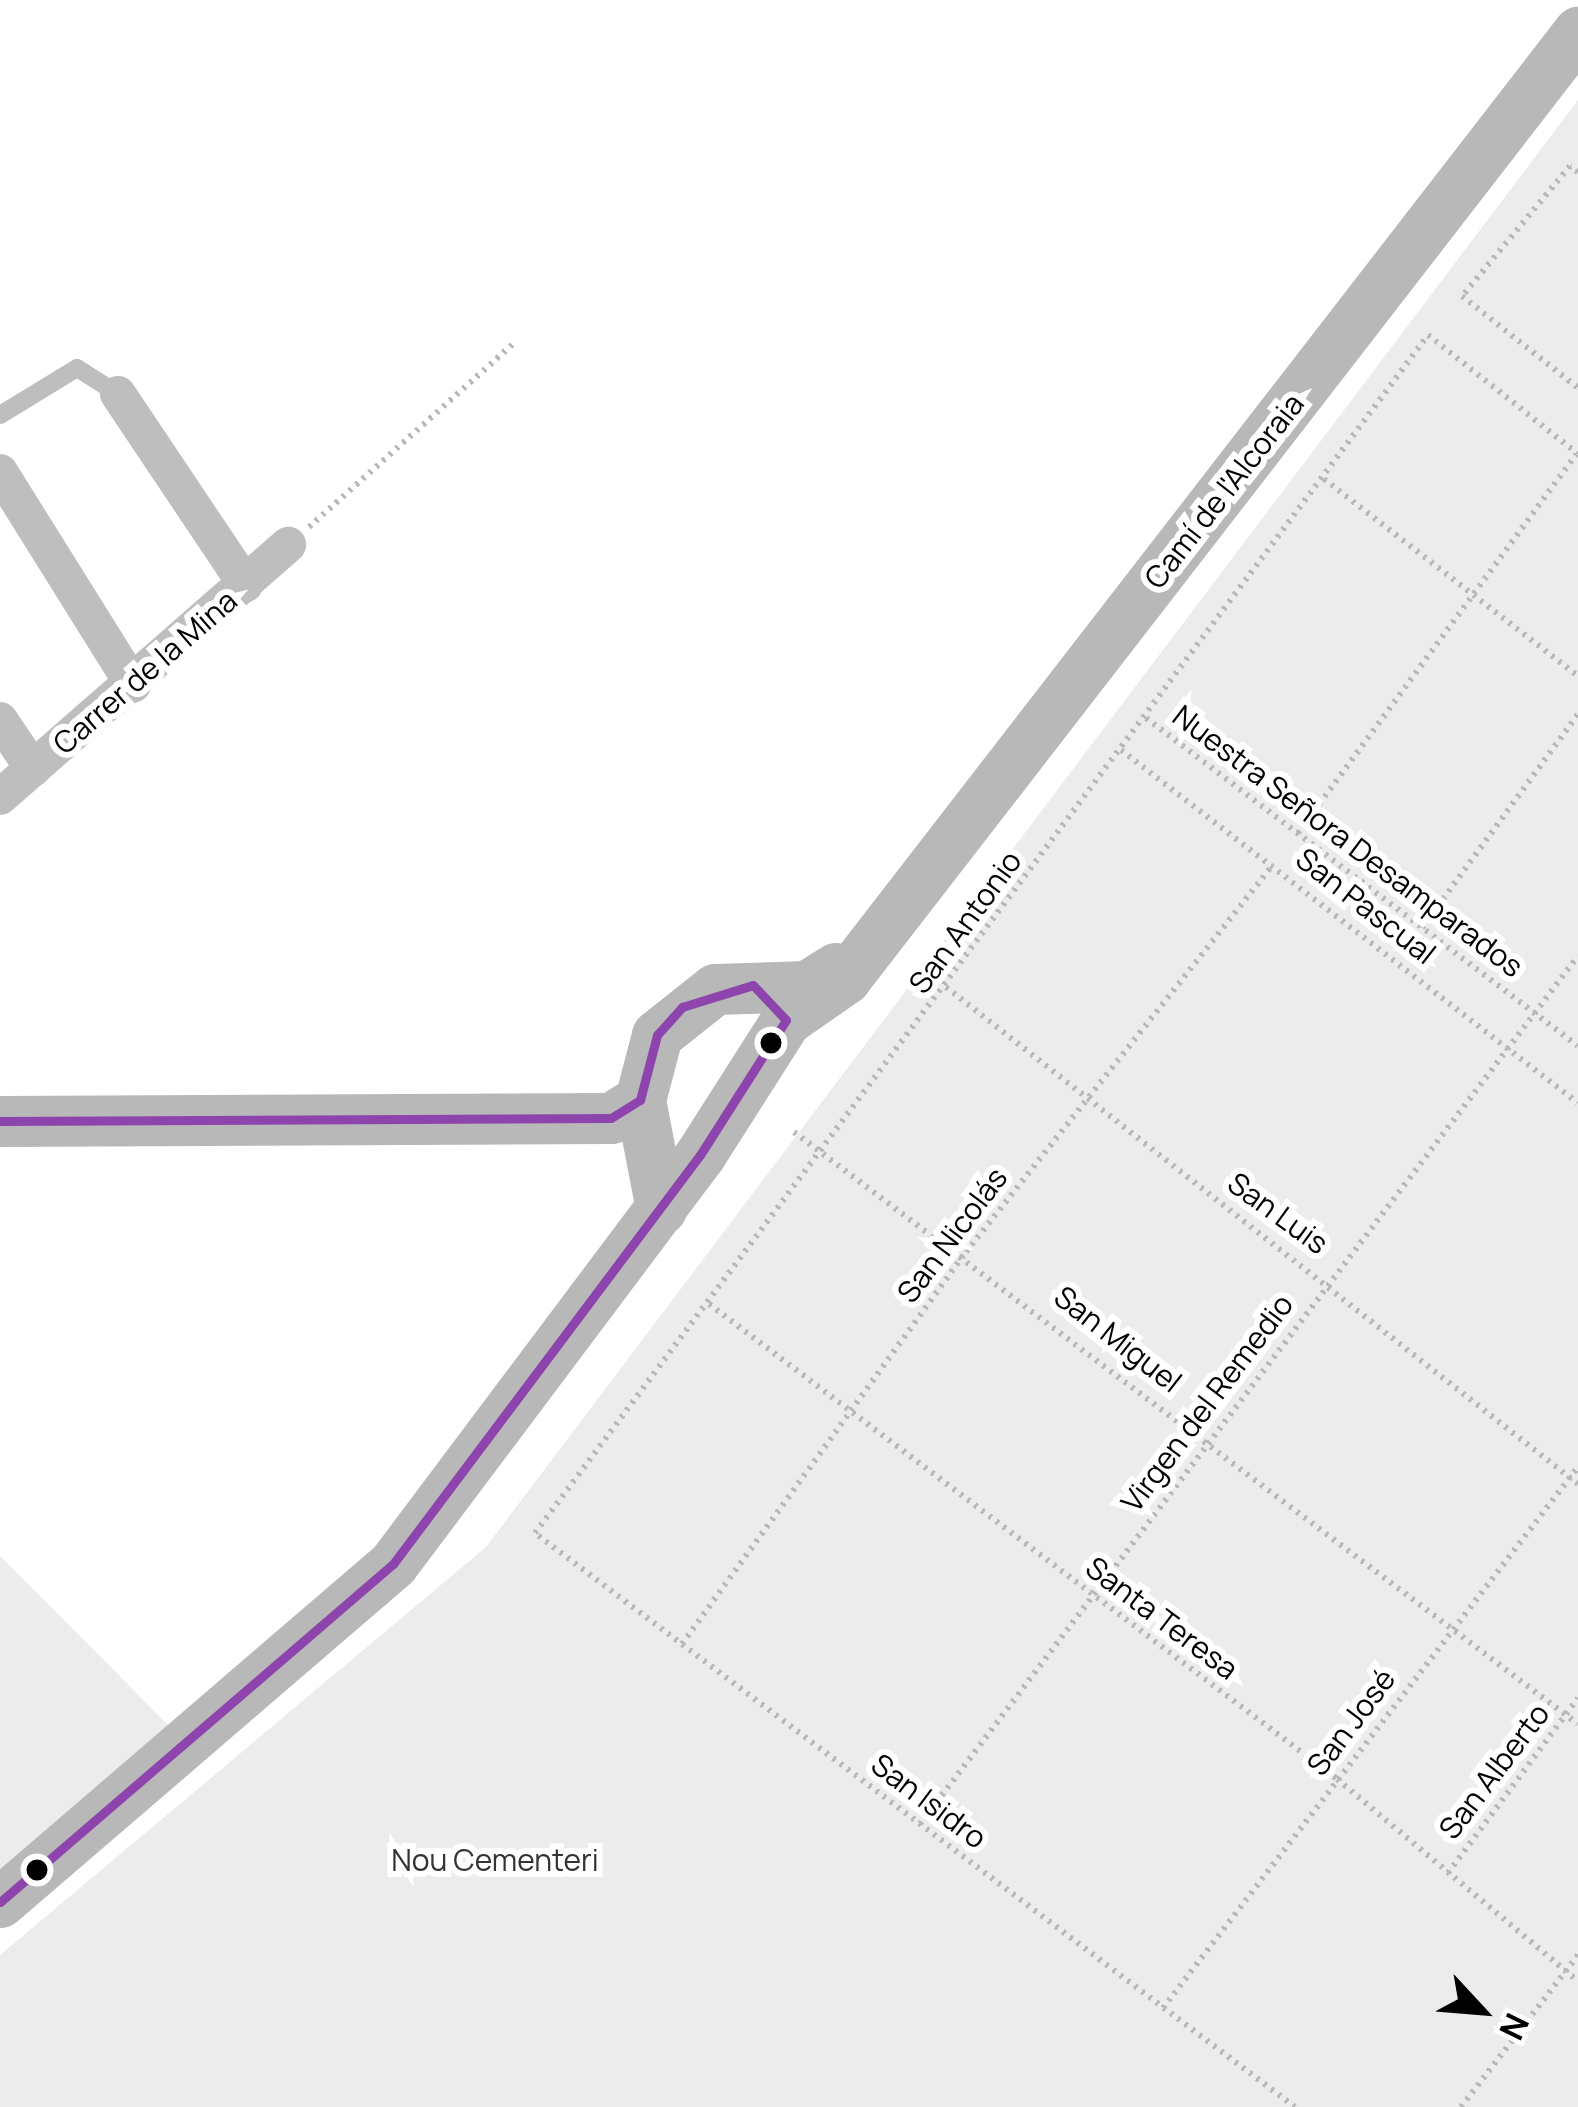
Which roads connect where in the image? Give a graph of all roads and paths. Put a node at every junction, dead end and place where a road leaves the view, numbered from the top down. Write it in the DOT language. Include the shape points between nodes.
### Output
graph roads {
  1 [pos="1578,32"];
  2 [pos="1574,169"];
  3 [pos="516,341"];
  4 [pos="1578,388"];
  5 [pos="118,394"];
  6 [pos="0,415"];
  7 [pos="1578,454"];
  8 [pos="0,472"];
  9 [pos="1324,479"];
  10 [pos="288,545"];
  11 [pos="244,584"];
  12 [pos="1474,596"];
  13 [pos="1578,676"];
  14 [pos="133,685"];
  15 [pos="1578,714"];
  16 [pos="1145,718"];
  17 [pos="0,720"];
  18 [pos="1121,750"];
  19 [pos="33,769"];
  20 [pos="0,797"];
  21 [pos="1298,833"];
  22 [pos="1274,864"];
  23 [pos="1422,928"];
  24 [pos="1578,956"];
  25 [pos="946,987"];
  26 [pos="770,1002"];
  27 [pos="1534,1013"];
  28 [pos="1578,1046"];
  29 [pos="1510,1049"];
  30 [pos="640,1100"];
  31 [pos="1084,1103"];
  32 [pos="1578,1103"];
  33 [pos="0,1121"];
  34 [pos="711,1124"];
  35 [pos="794,1132"];
  36 [pos="824,1152"];
  37 [pos="662,1209"];
  38 [pos="966,1252"];
  39 [pos="1331,1281"];
  40 [pos="709,1304"];
  41 [pos="848,1415"];
  42 [pos="1208,1439"];
  43 [pos="1578,1467"];
  44 [pos="1569,1478"];
  45 [pos="1578,1484"];
  46 [pos="535,1533"];
  47 [pos="1091,1595"];
  48 [pos="1453,1628"];
  49 [pos="682,1644"];
  50 [pos="1578,1698"];
  51 [pos="1566,1714"];
  52 [pos="1578,1724"];
  53 [pos="1337,1780"];
  54 [pos="920,1824"];
  55 [pos="1448,1873"];
  56 [pos="0,1902"];
  57 [pos="1578,1955"];
  58 [pos="1565,1972"];
  59 [pos="1578,1982"];
  60 [pos="1163,2008"];
  61 [pos="1295,2107"];
  62 [pos="1461,2107"];
  1 -- 26 [label="street, Camí de l'Alcoraia" via="864,944"];
  2 -- 4 [label="path" via="1462,296"];
  3 -- 10 [label="path"];
  5 -- 6 [label="lane" via="77,368"];
  5 -- 11 [label="street"];
  7 -- 9 [label="path, San Antonio" via="1428,335"];
  7 -- 12 [label="path"];
  8 -- 14 [label="street"];
  9 -- 12 [label="path"];
  9 -- 16 [label="path, San Antonio"];
  10 -- 11 [label="street, Carrer de la Mina"];
  11 -- 14 [label="street, Carrer de la Mina"];
  12 -- 13 [label="path"];
  12 -- 21 [label="path"];
  14 -- 19 [label="street, Carrer de la Mina"];
  15 -- 23 [label="path"];
  16 -- 18 [label="path, San Antonio"];
  16 -- 21 [label="path, Nuestra Señora Desamparados"];
  17 -- 19 [label="street"];
  18 -- 22 [label="path, San Pascual"];
  18 -- 25 [label="path, San Antonio"];
  19 -- 20 [label="street, Carrer de la Mina"];
  21 -- 23 [label="path, Nuestra Señora Desamparados"];
  22 -- 29 [label="path, San Pascual"];
  22 -- 31 [label="path, San Nicolás"];
  23 -- 27 [label="path, Nuestra Señora Desamparados"];
  24 -- 27 [label="path, Virgen del Remedio"];
  25 -- 31 [label="path, San Luis"];
  25 -- 36 [label="path, San Antonio"];
  26 -- 30 [label="street, Camí de l'Alcoraia" via="682,1006 657,1035"];
  26 -- 34 [label="street"];
  27 -- 28 [label="path, Nuestra Señora Desamparados"];
  27 -- 29 [label="path, Virgen del Remedio"];
  29 -- 32 [label="path, San Pascual"];
  29 -- 39 [label="path, Virgen del Remedio"];
  30 -- 33 [label="street" via="611,1118"];
  30 -- 34 [label="street"];
  30 -- 37 [label="street"];
  31 -- 38 [label="path, San Nicolás"];
  31 -- 39 [label="path, San Luis"];
  34 -- 37 [label="street"];
  35 -- 36 [label="path, San Miguel"];
  36 -- 38 [label="path, San Miguel"];
  36 -- 40 [label="path, San Antonio"];
  37 -- 56 [label="street" via="393,1564"];
  38 -- 41 [label="path, San Nicolás"];
  38 -- 42 [label="path, San Miguel"];
  39 -- 42 [label="path, Virgen del Remedio"];
  39 -- 44 [label="path, San Luis"];
  40 -- 41 [label="path, Santa Teresa"];
  40 -- 46 [label="path, San Antonio"];
  41 -- 47 [label="path, Santa Teresa"];
  41 -- 49 [label="path, San Nicolás"];
  42 -- 47 [label="path, Virgen del Remedio"];
  42 -- 48 [label="path, San Miguel"];
  43 -- 44 [label="path, San José"];
  44 -- 45 [label="path, San Luis"];
  44 -- 48 [label="path, San José"];
  46 -- 49 [label="path, San Isidro"];
  47 -- 53 [label="path, Santa Teresa"];
  47 -- 54 [label="path, Virgen del Remedio"];
  48 -- 51 [label="path, San Miguel"];
  48 -- 53 [label="path, San José"];
  49 -- 54 [label="path, San Isidro"];
  50 -- 51 [label="path, San Alberto"];
  51 -- 52 [label="path, San Miguel"];
  51 -- 55 [label="path, San Alberto"];
  53 -- 55 [label="path, Santa Teresa"];
  53 -- 60 [label="path, San José"];
  54 -- 60 [label="path, San Isidro"];
  55 -- 58 [label="path, Santa Teresa"];
  57 -- 58 [label="path"];
  58 -- 59 [label="path, Santa Teresa"];
  58 -- 62 [label="path"];
  60 -- 61 [label="path, San Isidro"];
}
